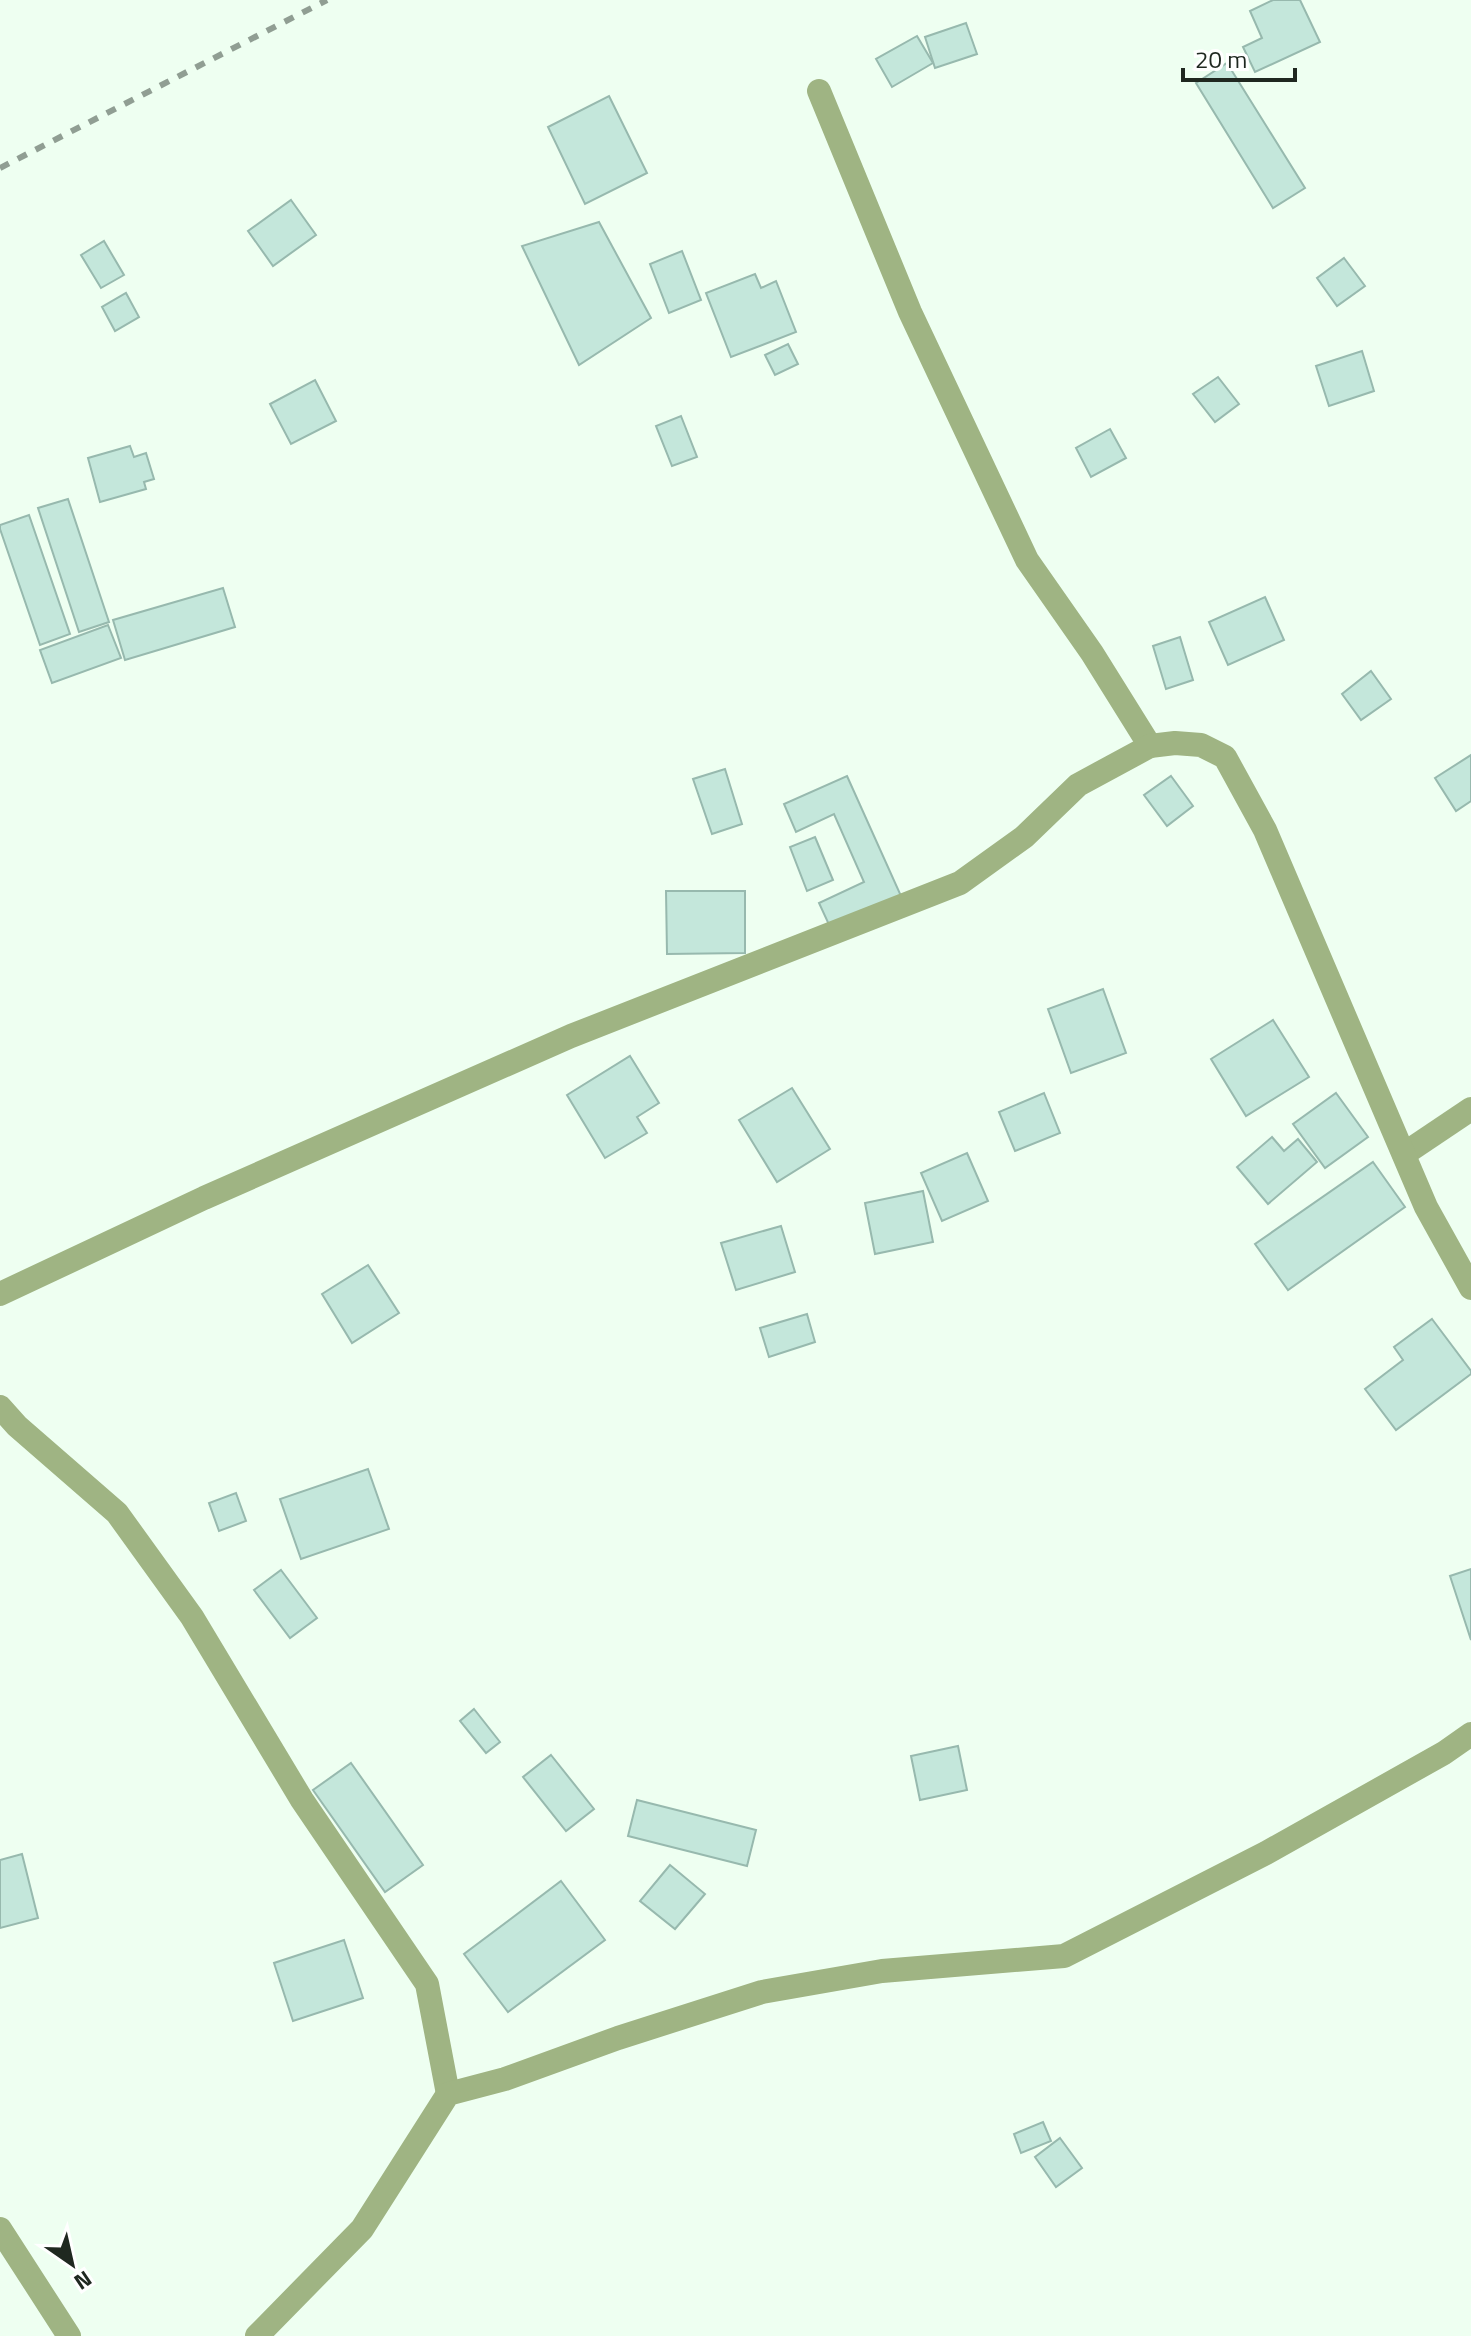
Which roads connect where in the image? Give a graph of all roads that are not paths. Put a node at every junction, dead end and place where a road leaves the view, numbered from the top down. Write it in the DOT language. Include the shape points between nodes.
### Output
graph roads {
  1 [pos="819,91"];
  2 [pos="1150,746"];
  3 [pos="1471,1109"];
  4 [pos="1404,1154"];
  5 [pos="1471,1288"];
  6 [pos="0,1294"];
  7 [pos="0,1407"];
  8 [pos="1471,1734"];
  9 [pos="448,2094"];
  10 [pos="0,2229"];
  11 [pos="69,2336"];
  12 [pos="257,2336"];
  1 -- 2 [label="street" via="910,312 1027,560"];
  2 -- 4 [label="street" via="1201,745 1225,757 1265,830"];
  2 -- 6 [label="street" via="1078,785 1024,837 960,883 571,1036"];
  3 -- 4 [label="street"];
  4 -- 5 [label="street" via="1426,1207"];
  7 -- 9 [label="street" via="117,1513 192,1617 302,1800 427,1984"];
  8 -- 9 [label="street" via="1266,1853 1064,1956 882,1971 762,1992"];
  9 -- 12 [label="street" via="362,2229"];
  10 -- 11 [label="street"];
}
